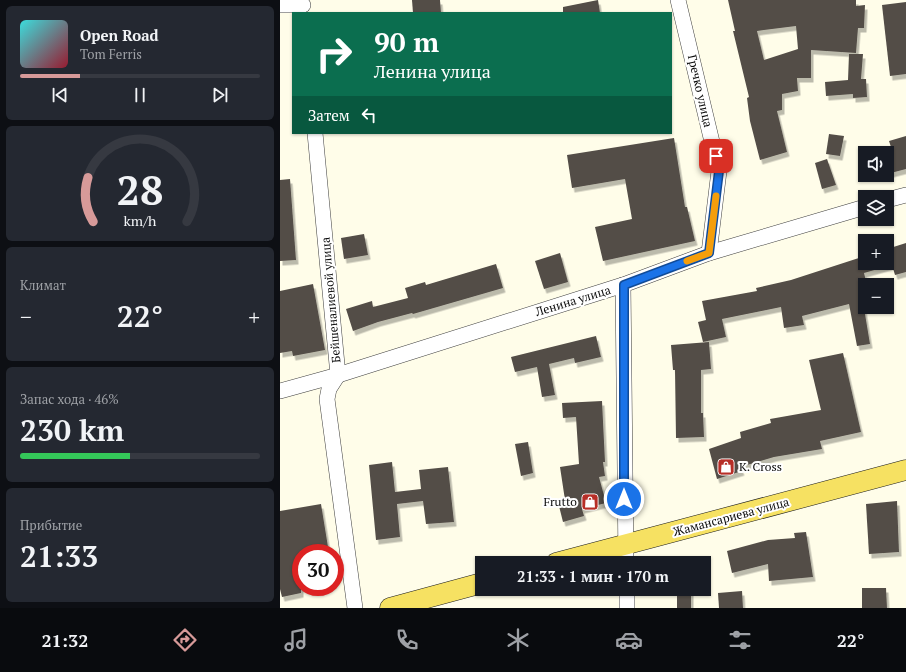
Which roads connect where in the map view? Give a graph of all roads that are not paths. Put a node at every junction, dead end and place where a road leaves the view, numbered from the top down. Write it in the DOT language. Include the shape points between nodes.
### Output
graph roads {
  1 [pos="678,0"];
  2 [pos="280,5"];
  3 [pos="303,6"];
  4 [pos="315,134"];
  5 [pos="906,195"];
  6 [pos="894,198"];
  7 [pos="858,209"];
  8 [pos="709,253"];
  9 [pos="624,285"];
  10 [pos="338,375"];
  11 [pos="280,391"];
  12 [pos="906,470"];
  13 [pos="625,554"];
  14 [pos="610,556"];
  15 [pos="475,585"];
  16 [pos="627,596"];
  17 [pos="355,608"];
  18 [pos="390,608"];
  19 [pos="627,608"];
  1 -- 8 [label="street, Гречко улица" via="719,171"];
  2 -- 3 [label="street"];
  4 -- 10 [label="street, Бейшеналиевой улица"];
  5 -- 6 [label="street"];
  7 -- 8 [label="street, Ленина улица"];
  8 -- 9 [label="street, Ленина улица"];
  9 -- 10 [label="street, Ленина улица"];
  9 -- 13 [label="street"];
  10 -- 11 [label="street, Ленина улица"];
  10 -- 17 [label="street, Бейшеналиевой улица" via="329,389 327,399"];
  12 -- 13 [label="main road, Жамансариева улица"];
  13 -- 14 [label="main road, Жамансариева улица"];
  15 -- 18 [label="main road"];
  16 -- 19 [label="street"];
}
